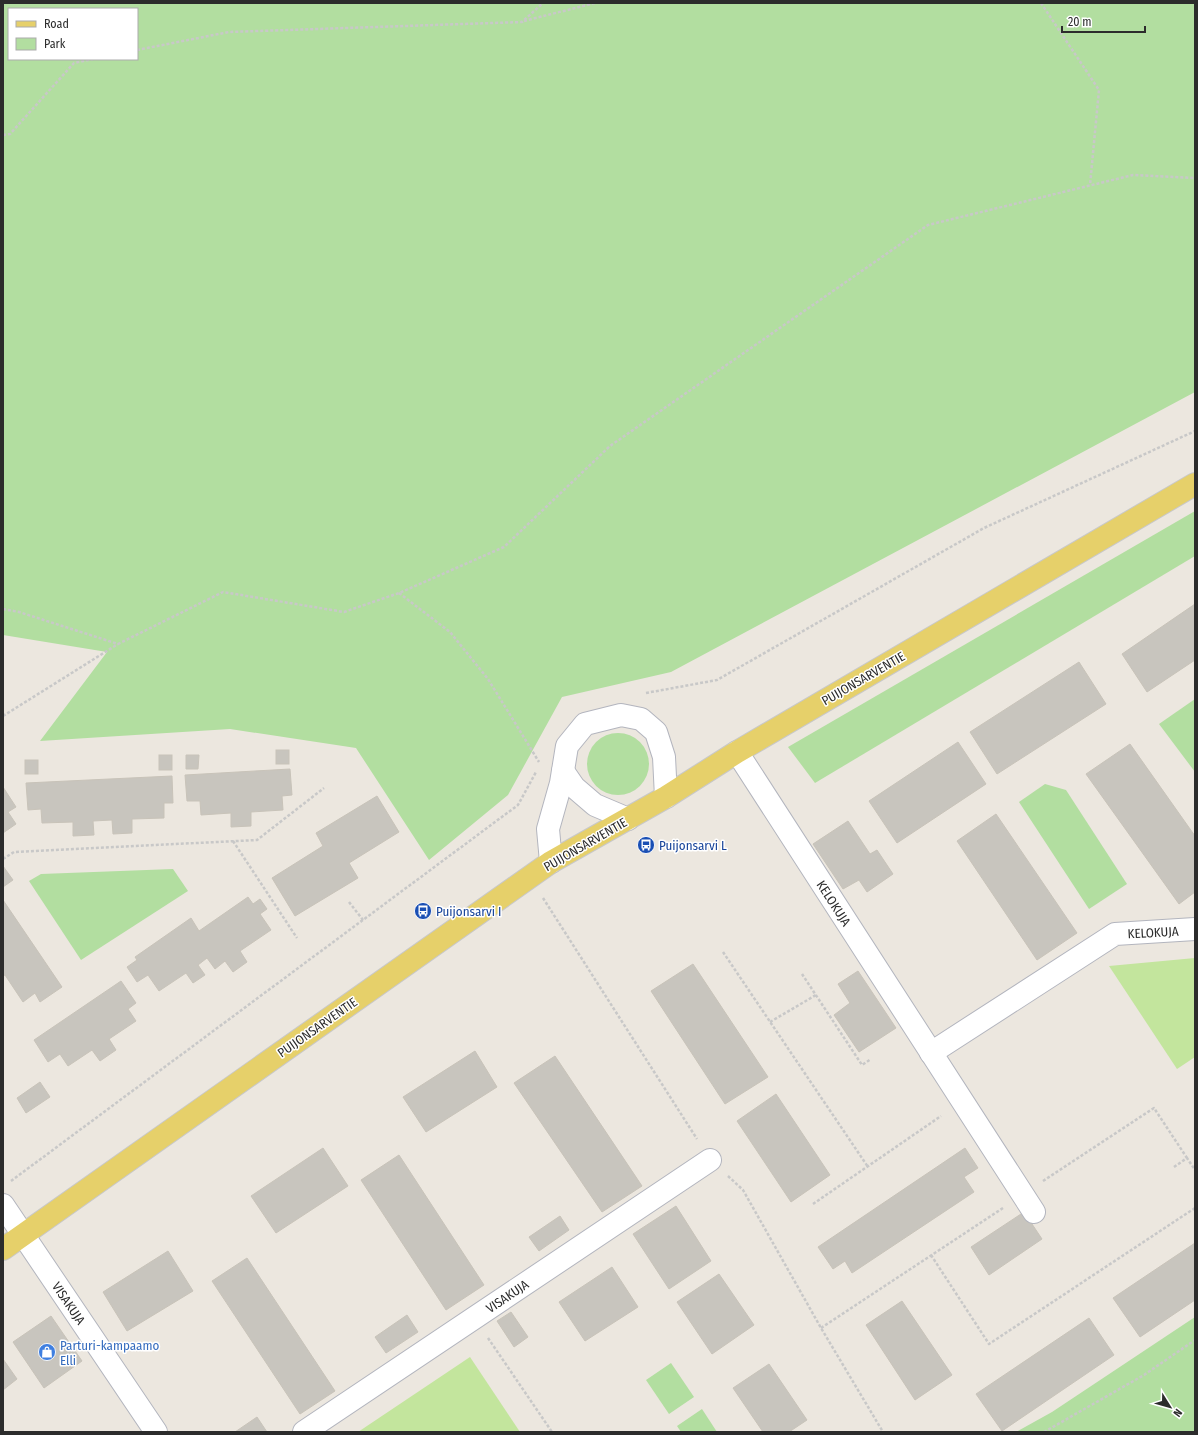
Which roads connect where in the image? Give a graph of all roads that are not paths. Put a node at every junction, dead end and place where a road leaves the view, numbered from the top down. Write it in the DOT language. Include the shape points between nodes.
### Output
graph roads {
  1 [pos="1195,484"];
  2 [pos="737,752"];
  3 [pos="563,771"];
  4 [pos="666,797"];
  5 [pos="628,819"];
  6 [pos="551,862"];
  7 [pos="1195,930"];
  8 [pos="931,1053"];
  9 [pos="710,1160"];
  10 [pos="3,1206"];
  11 [pos="1034,1212"];
  12 [pos="22,1234"];
  13 [pos="3,1249"];
  14 [pos="156,1432"];
  15 [pos="304,1432"];
  1 -- 2 [label="main road, PUIJONSARVENTIE"];
  2 -- 4 [label="main road, PUIJONSARVENTIE"];
  2 -- 8 [label="street, KELOKUJA"];
  3 -- 4 [label="street" via="567,746 585,724 621,715 641,719 656,732 664,757"];
  3 -- 5 [label="street" via="574,788 595,805"];
  3 -- 6 [label="street" via="548,829"];
  4 -- 5 [label="main road, PUIJONSARVENTIE"];
  5 -- 6 [label="main road, PUIJONSARVENTIE"];
  6 -- 12 [label="main road, PUIJONSARVENTIE"];
  7 -- 8 [label="street, KELOKUJA" via="1115,934"];
  8 -- 11 [label="street, KELOKUJA"];
  9 -- 15 [label="street, VISAKUJA"];
  10 -- 12 [label="street, VISAKUJA"];
  12 -- 13 [label="main road, PUIJONSARVENTIE"];
  12 -- 14 [label="street, VISAKUJA"];
}
